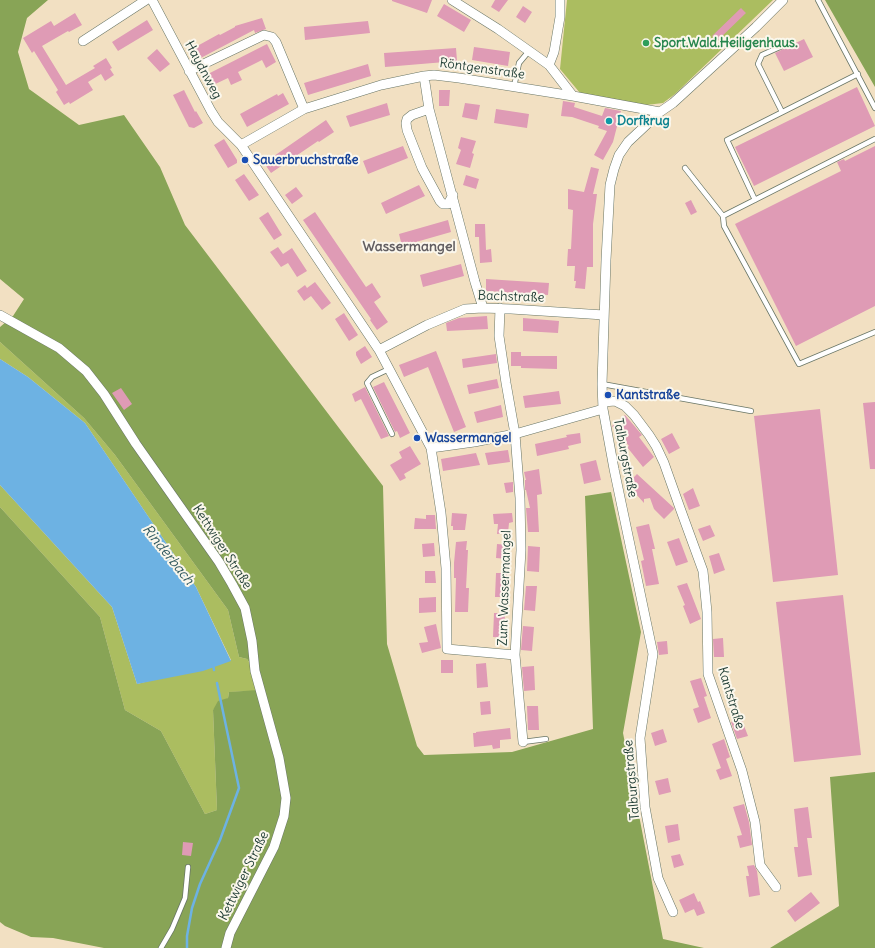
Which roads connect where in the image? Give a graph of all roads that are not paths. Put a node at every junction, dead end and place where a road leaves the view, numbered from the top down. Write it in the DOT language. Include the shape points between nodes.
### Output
graph roads {
  1 [pos="146,0"];
  2 [pos="152,0"];
  3 [pos="452,0"];
  4 [pos="560,0"];
  5 [pos="783,0"];
  6 [pos="818,0"];
  7 [pos="83,41"];
  8 [pos="782,46"];
  9 [pos="529,51"];
  10 [pos="549,65"];
  11 [pos="189,71"];
  12 [pos="858,74"];
  13 [pos="424,76"];
  14 [pos="514,86"];
  15 [pos="572,96"];
  16 [pos="875,108"];
  17 [pos="304,109"];
  18 [pos="429,109"];
  19 [pos="660,112"];
  20 [pos="782,112"];
  21 [pos="875,139"];
  22 [pos="241,145"];
  23 [pos="685,168"];
  24 [pos="453,195"];
  25 [pos="755,200"];
  26 [pos="724,216"];
  27 [pos="484,308"];
  28 [pos="500,308"];
  29 [pos="0,315"];
  30 [pos="604,315"];
  31 [pos="875,332"];
  32 [pos="379,350"];
  33 [pos="389,368"];
  34 [pos="602,384"];
  35 [pos="603,406"];
  36 [pos="750,411"];
  37 [pos="392,434"];
  38 [pos="515,434"];
  39 [pos="431,448"];
  40 [pos="515,655"];
  41 [pos="546,739"];
  42 [pos="523,742"];
  43 [pos="188,867"];
  44 [pos="776,887"];
  45 [pos="673,912"];
  46 [pos="161,948"];
  47 [pos="226,948"];
  1 -- 7 [label="street"];
  2 -- 11 [label="street, Haydnweg"];
  3 -- 9 [label="street"];
  4 -- 10 [label="street" via="560,17"];
  5 -- 19 [label="street, Talburgstraße" via="673,103"];
  6 -- 12 [label="lane"];
  8 -- 20 [label="lane" via="762,55 758,64"];
  9 -- 10 [label="street"];
  9 -- 14 [label="lane" via="519,63"];
  10 -- 15 [label="street"];
  11 -- 17 [label="street" via="264,35 272,36"];
  11 -- 22 [label="street, Haydnweg" via="218,122"];
  12 -- 16 [label="lane"];
  12 -- 20 [label="lane"];
  13 -- 14 [label="street, Röntgenstraße" via="434,75"];
  13 -- 17 [label="street, Röntgenstraße" via="381,85"];
  13 -- 18 [label="street"];
  14 -- 15 [label="street, Röntgenstraße"];
  15 -- 19 [label="street, Röntgenstraße"];
  17 -- 22 [label="street, Röntgenstraße"];
  18 -- 24 [label="street"];
  18 -- 24 [label="street" via="412,114 407,119 407,130 422,168 440,201 448,204"];
  19 -- 30 [label="street, Talburgstraße" via="628,142 619,155 614,169 608,206"];
  20 -- 25 [label="lane" via="727,140"];
  21 -- 25 [label="lane"];
  22 -- 32 [label="street"];
  23 -- 26 [label="lane"];
  24 -- 27 [label="street"];
  25 -- 26 [label="lane"];
  26 -- 31 [label="lane" via="724,226 799,364"];
  27 -- 28 [label="street, Bachstraße"];
  27 -- 32 [label="street, Bachstraße" via="454,312"];
  28 -- 30 [label="street, Bachstraße"];
  28 -- 38 [label="street, Zum Wassermangel" via="499,336"];
  29 -- 47 [label="street, Kettwiger Straße" via="59,348 86,371 219,562 245,608 255,671 279,758 286,798 277,840 230,933"];
  30 -- 34 [label="street, Talburgstraße"];
  32 -- 33 [label="street"];
  33 -- 37 [label="lane" via="372,377 367,383"];
  33 -- 39 [label="street"];
  34 -- 35 [label="street, Talburgstraße"];
  34 -- 36 [label="lane"];
  35 -- 38 [label="street"];
  35 -- 44 [label="street, Kantstraße" via="615,401 634,415 656,446 675,493 703,571 707,612 708,674 742,771 755,822 760,865"];
  35 -- 45 [label="street, Talburgstraße" via="653,654 640,738 646,807 658,878"];
  38 -- 39 [label="street"];
  38 -- 40 [label="street, Zum Wassermangel" via="521,550"];
  39 -- 40 [label="street" via="445,560 447,649"];
  40 -- 42 [label="street, Zum Wassermangel"];
  41 -- 42 [label="lane"];
  43 -- 46 [label="lane" via="185,898"];
}
